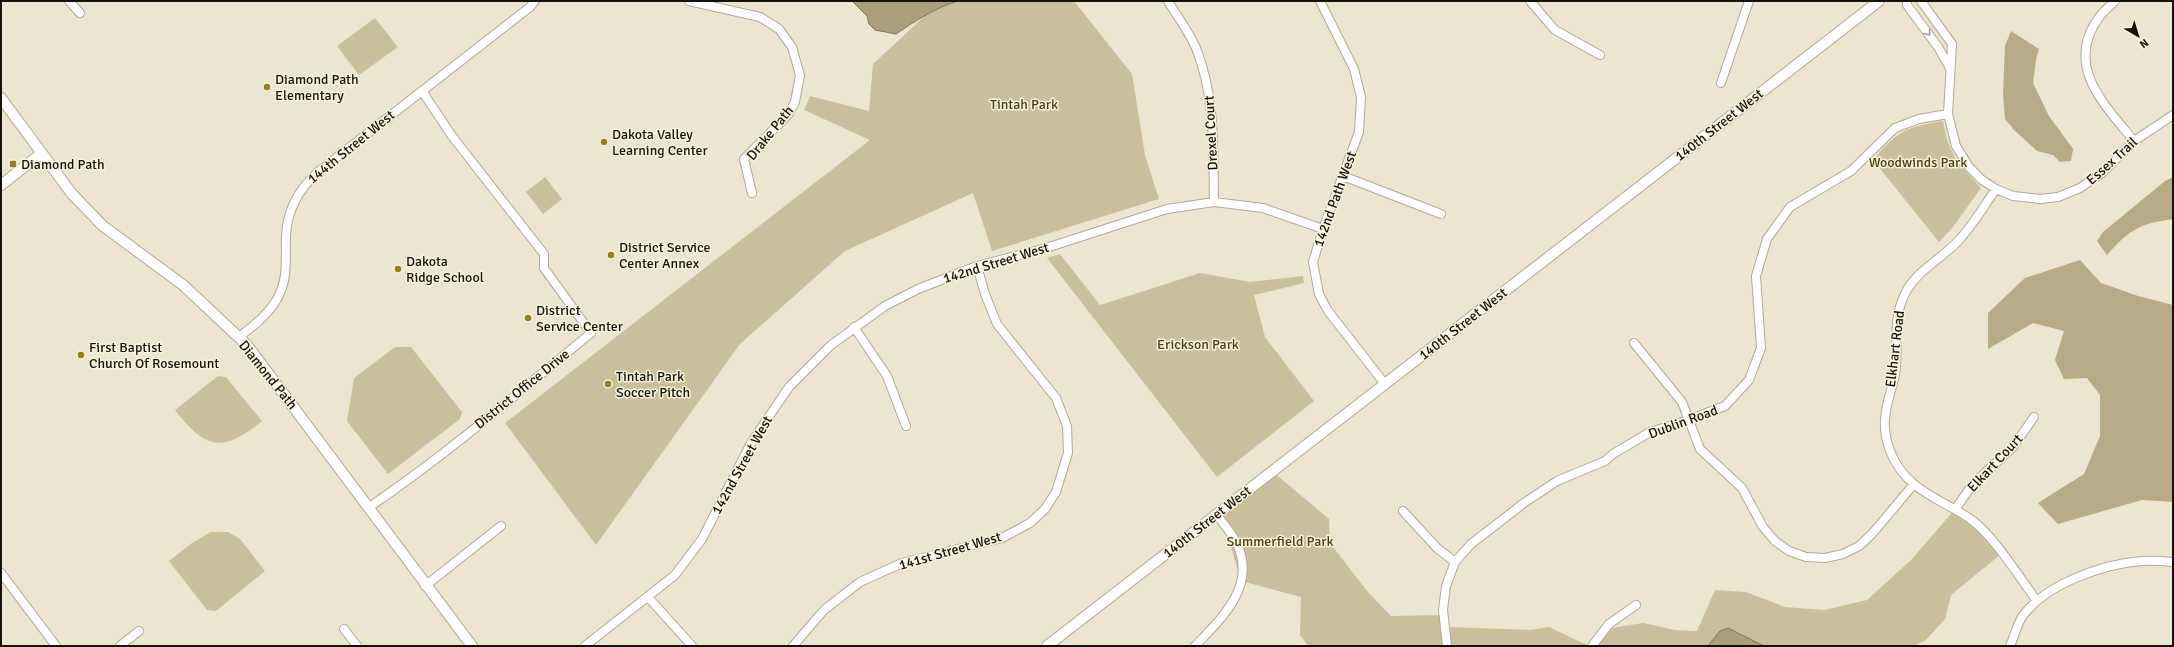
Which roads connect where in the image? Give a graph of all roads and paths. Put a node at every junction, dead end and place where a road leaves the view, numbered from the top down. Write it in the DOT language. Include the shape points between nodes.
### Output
graph roads {
  1 [pos="69,1"];
  2 [pos="535,1"];
  3 [pos="691,1"];
  4 [pos="1168,1"];
  5 [pos="1320,1"];
  6 [pos="1530,1"];
  7 [pos="1749,1"];
  8 [pos="1879,1"];
  9 [pos="1907,1"];
  10 [pos="1921,1"];
  11 [pos="2115,1"];
  12 [pos="80,13"];
  13 [pos="1600,55"];
  14 [pos="1950,68"];
  15 [pos="1721,83"];
  16 [pos="422,91"];
  17 [pos="1,98"];
  18 [pos="1948,114"];
  19 [pos="2173,115"];
  20 [pos="2134,141"];
  21 [pos="42,154"];
  22 [pos="1343,176"];
  23 [pos="1,185"];
  24 [pos="1996,189"];
  25 [pos="752,193"];
  26 [pos="1214,202"];
  27 [pos="1441,214"];
  28 [pos="1323,229"];
  29 [pos="977,266"];
  30 [pos="854,327"];
  31 [pos="239,338"];
  32 [pos="1634,343"];
  33 [pos="1385,384"];
  34 [pos="2034,417"];
  35 [pos="1688,420"];
  36 [pos="906,426"];
  37 [pos="1914,484"];
  38 [pos="368,508"];
  39 [pos="1956,508"];
  40 [pos="1403,511"];
  41 [pos="1216,514"];
  42 [pos="502,526"];
  43 [pos="1456,562"];
  44 [pos="2173,562"];
  45 [pos="1,573"];
  46 [pos="425,586"];
  47 [pos="648,597"];
  48 [pos="2037,601"];
  49 [pos="1636,606"];
  50 [pos="344,629"];
  51 [pos="139,631"];
  52 [pos="56,646"];
  53 [pos="120,646"];
  54 [pos="358,646"];
  55 [pos="472,646"];
  56 [pos="585,646"];
  57 [pos="692,646"];
  58 [pos="792,646"];
  59 [pos="1047,646"];
  60 [pos="1195,646"];
  61 [pos="1447,646"];
  62 [pos="1592,646"];
  63 [pos="2010,646"];
  1 -- 12 [label="street"];
  2 -- 16 [label="street, 144th Street West"];
  3 -- 25 [label="street, Drake Path" via="760,17 778,29 792,47 800,75 797,97 788,115 744,160"];
  4 -- 26 [label="street, Drexel Court" via="1196,47 1208,85 1213,116"];
  5 -- 22 [label="street, 142nd Path West" via="1354,69 1361,97 1359,132"];
  6 -- 13 [label="street" via="1555,30"];
  7 -- 15 [label="street"];
  8 -- 33 [label="street, 140th Street West"];
  9 -- 14 [label="street, one-way" via="1907,5"];
  10 -- 14 [label="street, Essex Trail" via="1952,44"];
  11 -- 20 [label="street" via="2093,26 2086,51 2086,64 2093,88"];
  14 -- 18 [label="street, Essex Trail"];
  16 -- 31 [label="street, 144th Street West" via="318,172 303,187 289,216 286,237 287,268 282,288 265,315"];
  16 -- 38 [label="street, District Office Drive" via="452,136 544,254 544,268 591,333 475,428"];
  17 -- 21 [label="street, Diamond Path"];
  18 -- 24 [label="street, Essex Trail" via="1953,138 1964,161 1982,180"];
  18 -- 35 [label="street, Dublin Road" via="1919,119 1895,128 1851,171 1790,207 1767,239 1756,276 1761,348 1749,380 1725,406"];
  19 -- 20 [label="street, Essex Trail"];
  20 -- 24 [label="street, Essex Trail" via="2093,180 2067,194 2032,199"];
  21 -- 23 [label="street"];
  21 -- 31 [label="street, Diamond Path" via="72,194 103,226 183,285"];
  22 -- 27 [label="street"];
  22 -- 28 [label="street, 142nd Path West"];
  24 -- 37 [label="street, Elkhart Road" via="1959,240 1913,281 1898,309 1895,330 1896,368 1886,412 1885,430 1896,463"];
  26 -- 28 [label="street, 142nd Street West" via="1263,208"];
  26 -- 29 [label="street, 142nd Street West" via="1168,209 1046,248"];
  28 -- 33 [label="street, 142nd Path West" via="1313,262 1319,294 1328,311"];
  29 -- 30 [label="street, 142nd Street West" via="918,289 885,306"];
  29 -- 58 [label="street, 141st Street West" via="984,294 997,324 1056,398 1068,426 1068,453 1056,492 1045,509 1030,523 1002,538 902,563 860,582 824,610"];
  30 -- 36 [label="street" via="887,376"];
  30 -- 47 [label="street, 142nd Street West" via="831,345 789,387 751,443 702,539 675,575"];
  31 -- 38 [label="street, Diamond Path" via="280,388"];
  32 -- 35 [label="street" via="1682,402"];
  33 -- 41 [label="street, 140th Street West"];
  34 -- 39 [label="street, Elkart Court" via="2013,447 1974,484"];
  35 -- 37 [label="street" via="1700,449 1742,488 1763,527 1775,541 1806,557 1825,558 1843,554 1859,546"];
  35 -- 43 [label="street, Dublin Road" via="1650,432 1605,461 1546,488 1470,544"];
  37 -- 39 [label="street, Elkhart Road"];
  38 -- 46 [label="street, Diamond Path"];
  39 -- 48 [label="street, Elkhart Road" via="1975,522 1990,539"];
  40 -- 43 [label="street" via="1436,548"];
  41 -- 59 [label="street, 140th Street West"];
  41 -- 60 [label="street" via="1236,542 1242,574 1232,606"];
  42 -- 46 [label="street"];
  43 -- 61 [label="street, Dublin Road" via="1446,586 1443,610"];
  44 -- 48 [label="street" via="2142,561 2105,568 2070,581"];
  45 -- 52 [label="street"];
  46 -- 55 [label="street, Diamond Path"];
  47 -- 56 [label="street, 142nd Street West"];
  47 -- 57 [label="street"];
  48 -- 63 [label="street" via="2021,618"];
  49 -- 62 [label="street" via="1609,624"];
  50 -- 54 [label="street"];
  51 -- 53 [label="street"];
}
